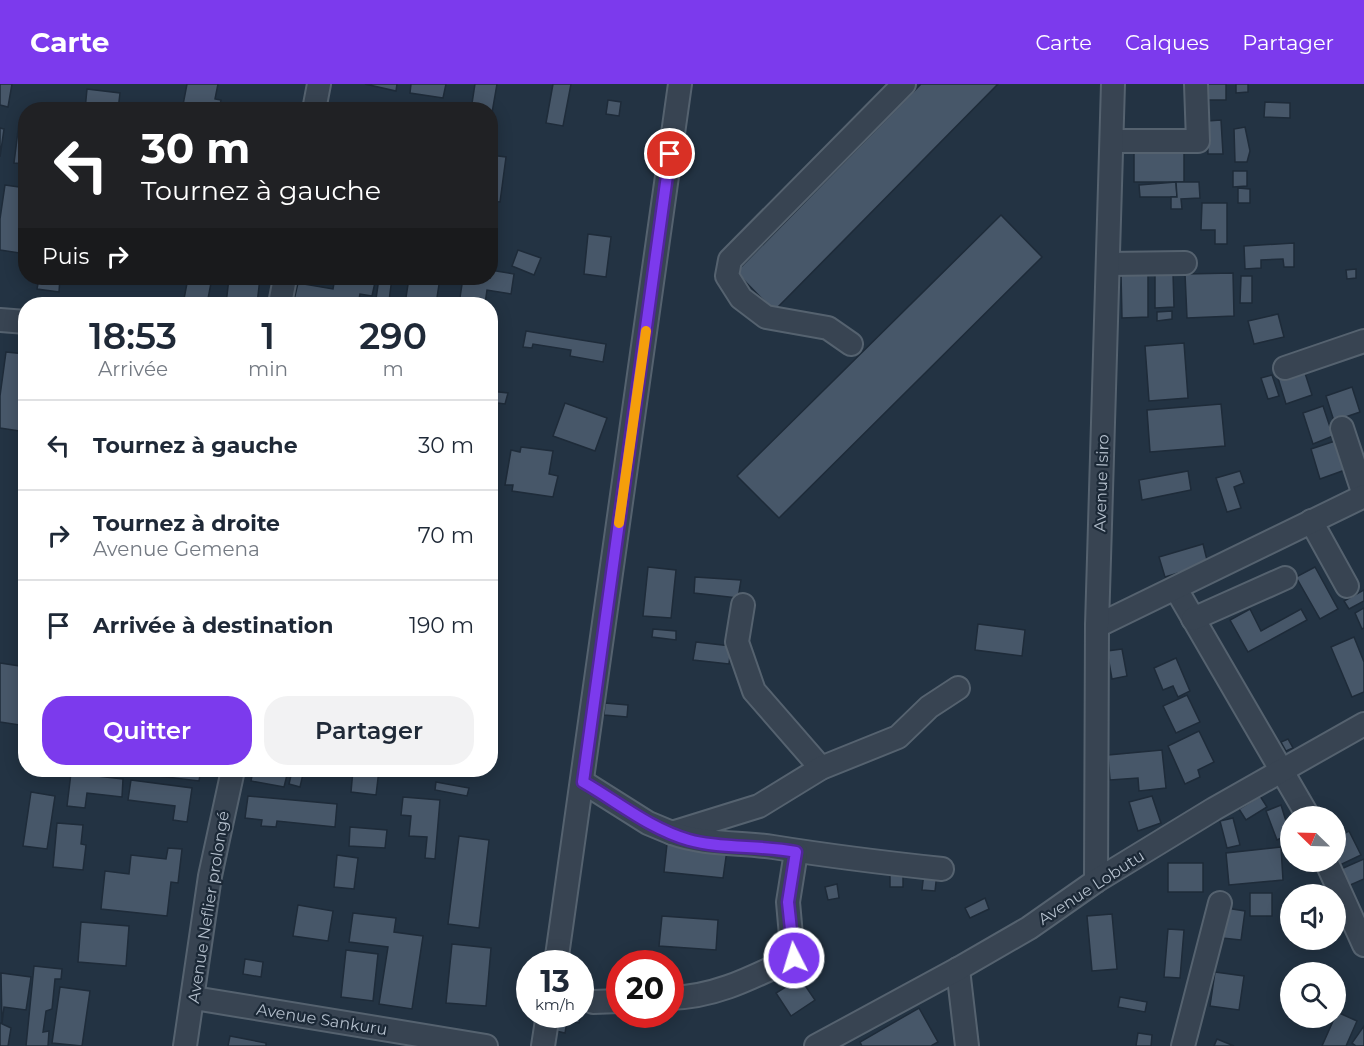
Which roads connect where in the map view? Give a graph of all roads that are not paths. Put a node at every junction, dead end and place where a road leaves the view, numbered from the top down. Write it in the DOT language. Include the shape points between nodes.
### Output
graph roads {
  1 [pos="319,84"];
  2 [pos="680,84"];
  3 [pos="904,84"];
  4 [pos="1113,84"];
  5 [pos="1196,84"];
  6 [pos="316,102"];
  7 [pos="1112,141"];
  8 [pos="1185,263"];
  9 [pos="1108,264"];
  10 [pos="0,320"];
  11 [pos="18,321"];
  12 [pos="1364,341"];
  13 [pos="851,344"];
  14 [pos="1285,368"];
  15 [pos="1342,428"];
  16 [pos="1364,495"];
  17 [pos="1311,521"];
  18 [pos="1286,578"];
  19 [pos="1347,586"];
  20 [pos="1176,589"];
  21 [pos="743,605"];
  22 [pos="1193,619"];
  23 [pos="1097,626"];
  24 [pos="958,688"];
  25 [pos="1364,724"];
  26 [pos="821,768"];
  27 [pos="1282,768"];
  28 [pos="231,777"];
  29 [pos="583,782"];
  30 [pos="1303,806"];
  31 [pos="672,833"];
  32 [pos="796,852"];
  33 [pos="942,869"];
  34 [pos="1331,872"];
  35 [pos="1096,881"];
  36 [pos="1220,903"];
  37 [pos="1364,945"];
  38 [pos="558,950"];
  39 [pos="958,969"];
  40 [pos="194,998"];
  41 [pos="684,998"];
  42 [pos="546,1028"];
  43 [pos="185,1046"];
  44 [pos="486,1046"];
  45 [pos="543,1046"];
  46 [pos="816,1046"];
  47 [pos="967,1046"];
  48 [pos="1184,1046"];
  1 -- 6 [label="street"];
  2 -- 29 [label="street"];
  3 -- 13 [label="street" via="730,260 727,276 741,298 766,317 828,328"];
  4 -- 7 [label="street, Avenue Isiro"];
  5 -- 7 [label="street" via="1198,141"];
  7 -- 9 [label="street, Avenue Isiro"];
  8 -- 9 [label="street"];
  9 -- 23 [label="street, Avenue Isiro"];
  10 -- 11 [label="street"];
  12 -- 14 [label="street"];
  15 -- 16 [label="street"];
  16 -- 17 [label="street"];
  17 -- 19 [label="street"];
  17 -- 20 [label="street"];
  18 -- 22 [label="street"];
  20 -- 22 [label="street"];
  20 -- 23 [label="street"];
  21 -- 26 [label="street" via="737,642 754,691"];
  22 -- 27 [label="street"];
  23 -- 35 [label="street, Avenue Isiro"];
  24 -- 26 [label="street" via="929,707 898,737"];
  25 -- 27 [label="street, Avenue Lobutu"];
  26 -- 31 [label="street" via="759,806"];
  27 -- 30 [label="street"];
  27 -- 35 [label="street, Avenue Lobutu"];
  28 -- 40 [label="street, Avenue Neflier prolongé" via="210,876"];
  29 -- 31 [label="street" via="648,823"];
  29 -- 38 [label="street"];
  31 -- 32 [label="street" via="691,840"];
  32 -- 33 [label="street"];
  32 -- 41 [label="street" via="788,902 794,958 721,991"];
  34 -- 37 [label="street"];
  35 -- 39 [label="street, Avenue Lobutu" via="1029,928"];
  36 -- 48 [label="street"];
  39 -- 46 [label="street, Avenue Lobutu"];
  39 -- 47 [label="street"];
  40 -- 43 [label="street, Avenue Neflier prolongé"];
  40 -- 44 [label="street, Avenue Sankuru"];
  42 -- 45 [label="street"];
}
